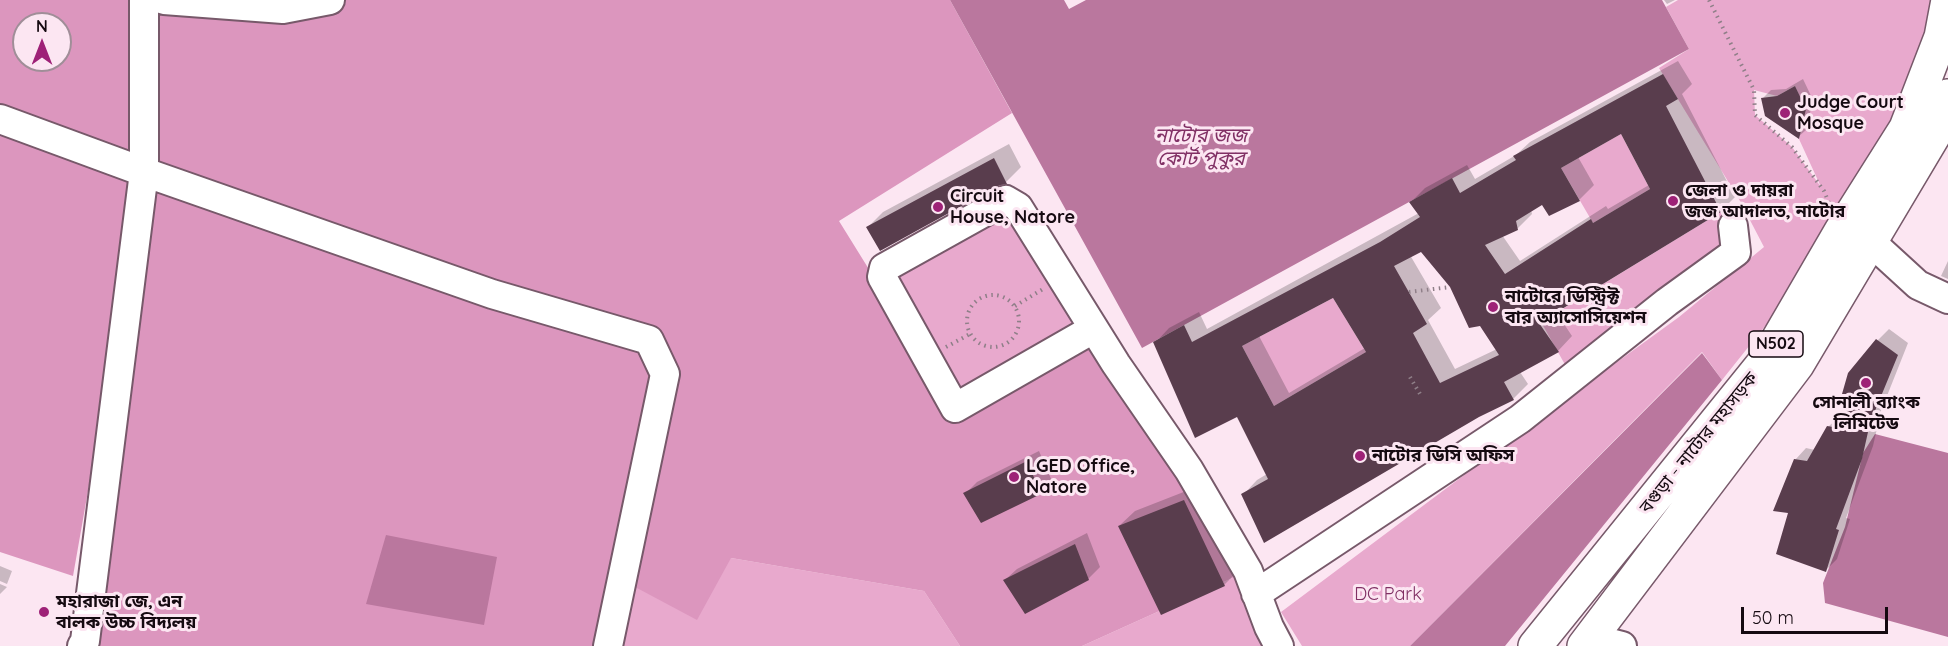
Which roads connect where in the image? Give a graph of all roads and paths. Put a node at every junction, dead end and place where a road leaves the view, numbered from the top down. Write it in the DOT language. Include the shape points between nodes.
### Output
graph roads {
  1 [pos="144,0"];
  2 [pos="164,0"];
  3 [pos="330,0"];
  4 [pos="1709,0"];
  5 [pos="1948,0"];
  6 [pos="1948,96"];
  7 [pos="0,118"];
  8 [pos="144,172"];
  9 [pos="1733,226"];
  10 [pos="1856,237"];
  11 [pos="1062,278"];
  12 [pos="1450,287"];
  13 [pos="1409,292"];
  14 [pos="1948,299"];
  15 [pos="1015,306"];
  16 [pos="1093,328"];
  17 [pos="1410,377"];
  18 [pos="1420,394"];
  19 [pos="1256,594"];
  20 [pos="1587,642"];
  21 [pos="82,646"];
  22 [pos="608,646"];
  23 [pos="1279,646"];
  24 [pos="1535,646"];
  25 [pos="1622,646"];
  1 -- 8 [label="street"];
  2 -- 3 [label="street" via="283,9"];
  4 -- 10 [label="path" via="1754,90 1755,115 1792,147"];
  5 -- 10 [label="highway, বগুড়া - নাটোর মহাসড়ক / N502" via="1941,37 1906,128"];
  6 -- 10 [label="highway, বগুড়া - নাটোর মহাসড়ক / N502" via="1938,128"];
  7 -- 8 [label="street"];
  8 -- 21 [label="street"];
  8 -- 22 [label="street" via="492,294 649,340 665,374"];
  9 -- 19 [label="street" via="1736,252 1520,419"];
  10 -- 14 [label="street" via="1918,285"];
  10 -- 20 [label="highway, বগুড়া - নাটোর মহাসড়ক / N502" via="1797,366"];
  10 -- 24 [label="highway, বগুড়া - নাটোর মহাসড়ক / N502" via="1766,360"];
  11 -- 15 [label="path"];
  11 -- 16 [label="street"];
  11 -- 16 [label="street" via="1018,207 1006,200 884,268 882,277 955,408"];
  12 -- 13 [label="path"];
  15 -- 15 [label="path" via="1001,296 983,296 967,316 970,334 982,345 1007,344 1018,330"];
  16 -- 19 [label="street" via="1189,470 1248,571"];
  17 -- 18 [label="path"];
  19 -- 23 [label="street"];
  20 -- 25 [label="street"];
}
